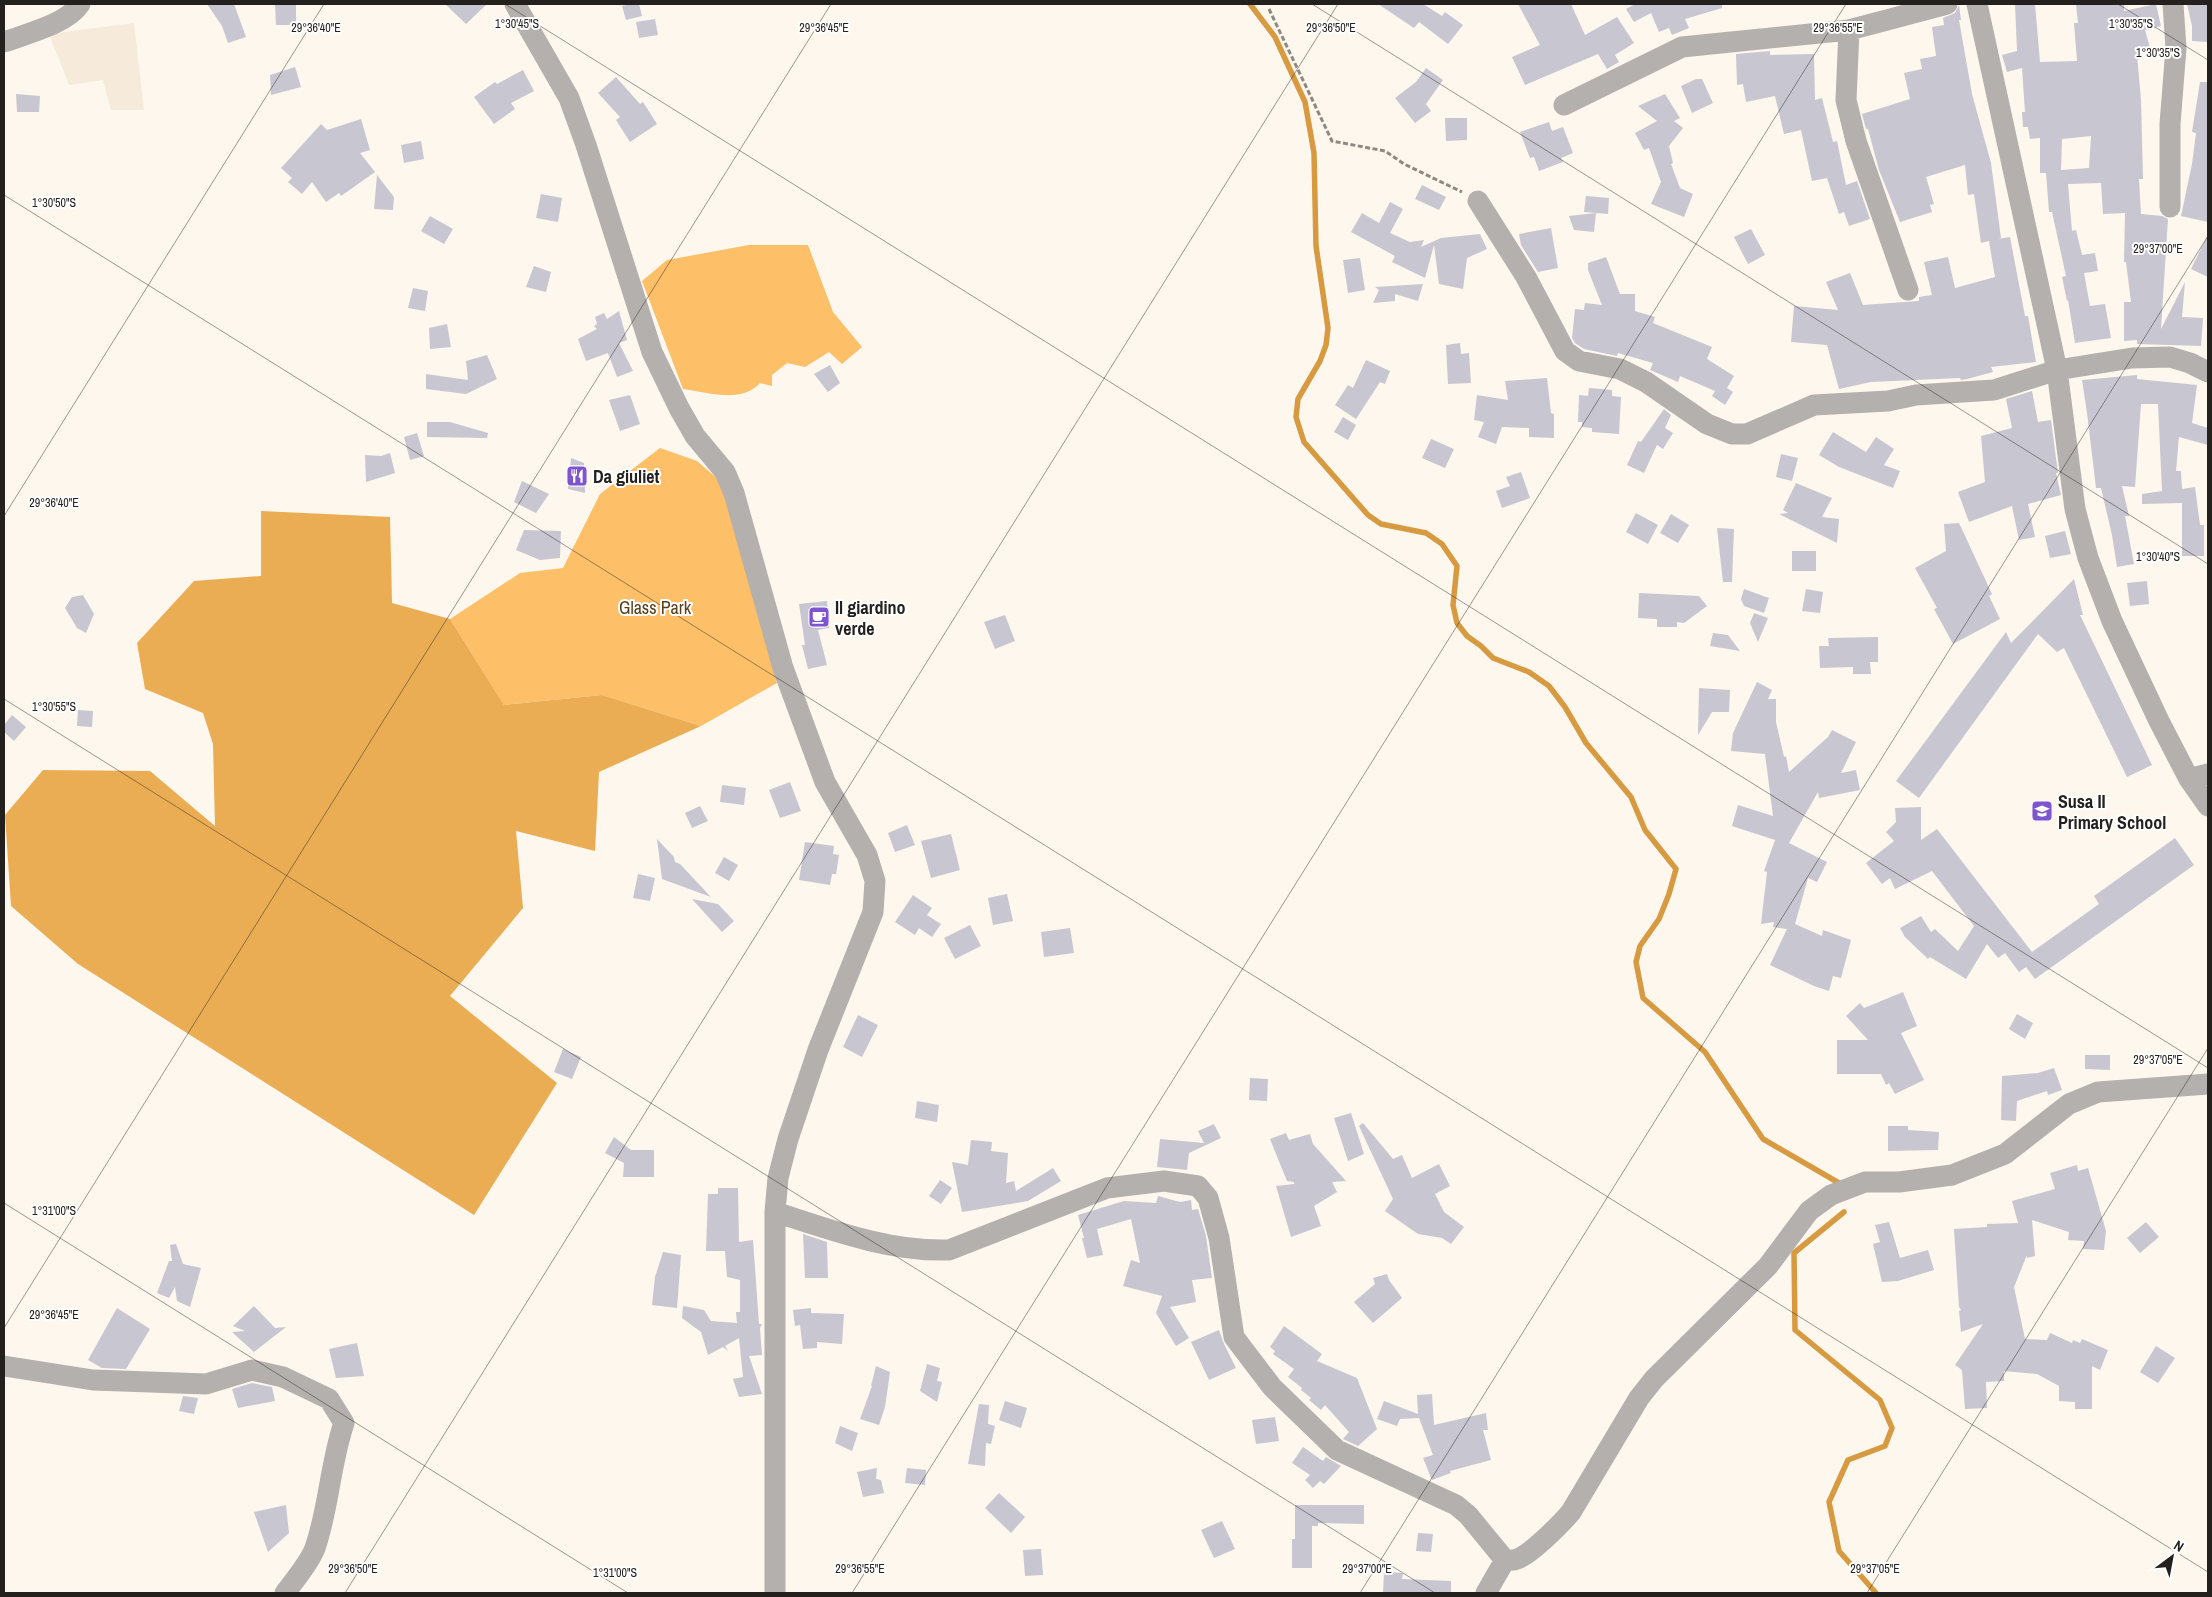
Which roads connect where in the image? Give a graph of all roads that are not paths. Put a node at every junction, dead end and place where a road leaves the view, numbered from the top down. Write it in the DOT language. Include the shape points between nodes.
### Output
graph roads {
  1 [pos="80,4"];
  2 [pos="515,4"];
  3 [pos="1947,4"];
  4 [pos="1977,4"];
  5 [pos="2173,4"];
  6 [pos="1849,30"];
  7 [pos="4,42"];
  8 [pos="1564,106"];
  9 [pos="1478,201"];
  10 [pos="2170,206"];
  11 [pos="1908,290"];
  12 [pos="2057,370"];
  13 [pos="2208,372"];
  14 [pos="2198,777"];
  15 [pos="2208,806"];
  16 [pos="2208,1084"];
  17 [pos="775,1212"];
  18 [pos="4,1366"];
  19 [pos="1505,1560"];
  20 [pos="285,1593"];
  21 [pos="775,1593"];
  22 [pos="1486,1593"];
  1 -- 7 [label="street" via="76,11 52,25"];
  2 -- 17 [label="street" via="569,98 652,352 695,436 725,472 734,493 783,668 824,782 867,855 875,881 873,912 818,1050 788,1139 778,1178"];
  3 -- 6 [label="street"];
  4 -- 12 [label="street"];
  5 -- 10 [label="street" via="2176,48 2170,124"];
  6 -- 8 [label="street" via="1682,47"];
  6 -- 11 [label="street" via="1846,100 1856,140"];
  9 -- 12 [label="street" via="1526,277 1565,351 1579,361 1620,369 1646,382 1707,424 1732,434 1747,434 1814,405 1994,390"];
  12 -- 13 [label="street" via="2132,358 2170,357"];
  12 -- 14 [label="street" via="2075,509 2088,558 2112,621"];
  14 -- 15 [label="street"];
  16 -- 19 [label="street" via="2098,1092 2070,1104 2005,1154 1952,1175 1899,1182 1866,1182 1823,1200 1809,1211 1768,1266 1654,1379 1563,1522 1523,1556"];
  17 -- 19 [label="street" via="894,1246 926,1251 949,1250 1107,1188 1164,1181 1198,1186 1208,1198 1219,1238 1234,1337 1272,1387 1337,1450 1456,1505"];
  17 -- 21 [label="street"];
  18 -- 20 [label="street" via="93,1380 206,1384 252,1370 283,1377 329,1400 344,1423 336,1444 315,1550"];
  19 -- 22 [label="street"];
}
